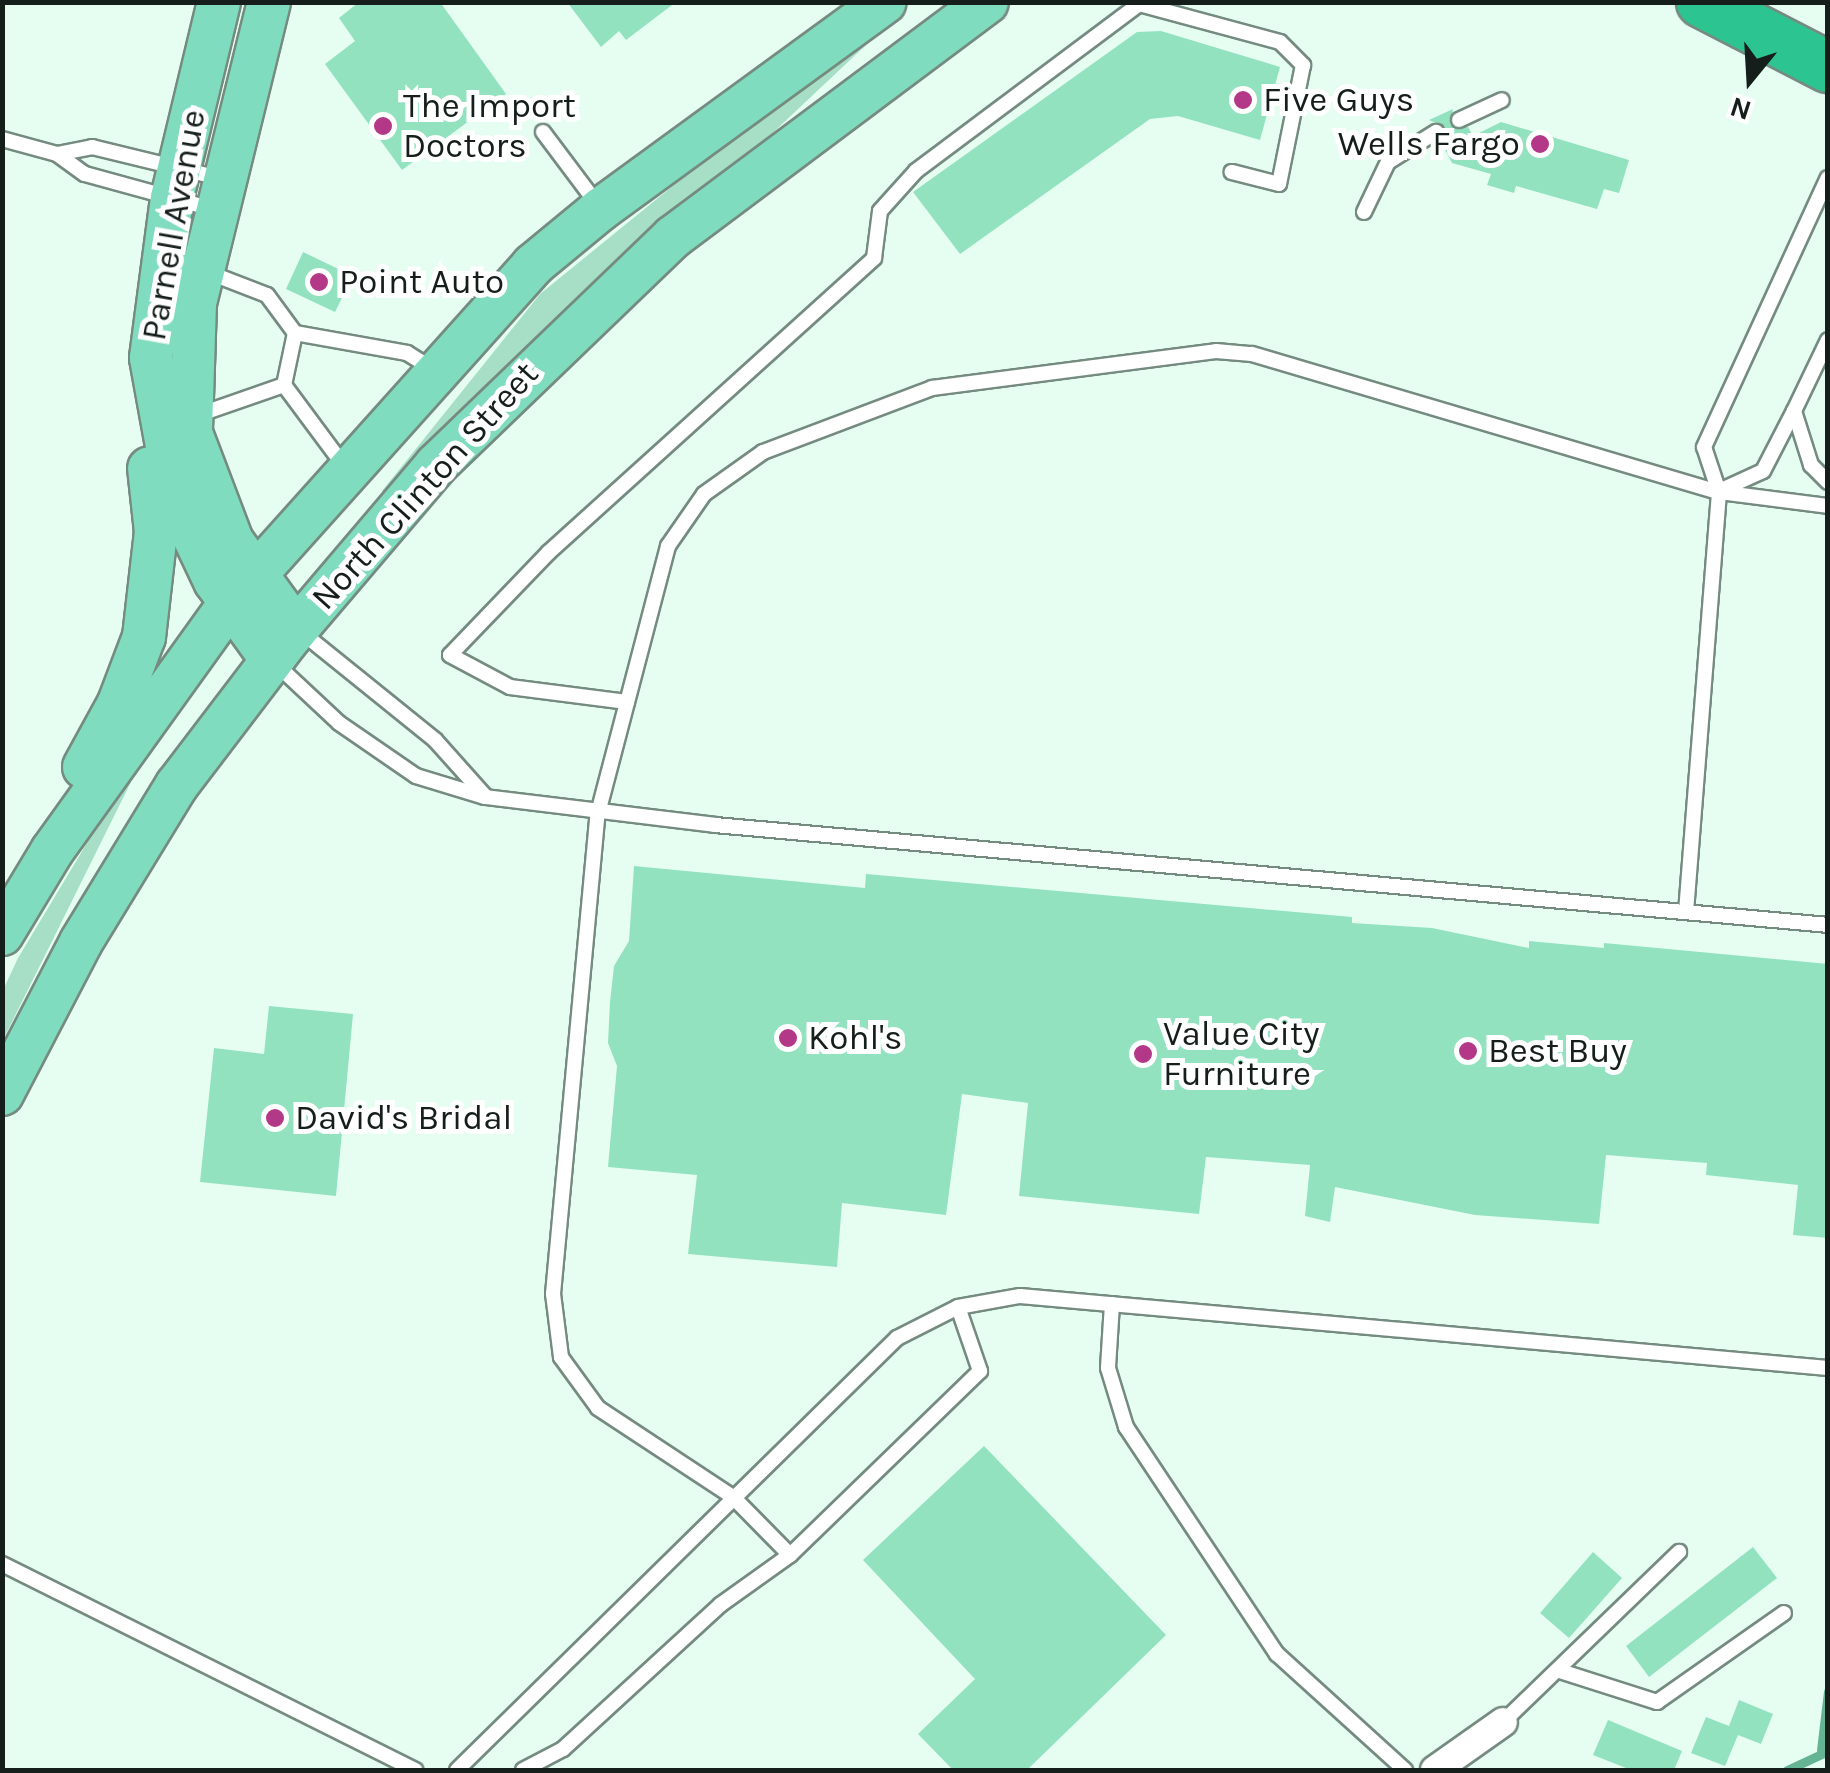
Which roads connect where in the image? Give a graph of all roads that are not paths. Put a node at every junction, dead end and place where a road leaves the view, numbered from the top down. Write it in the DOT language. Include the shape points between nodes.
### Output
graph roads {
  1 [pos="219,2"];
  2 [pos="269,2"];
  3 [pos="885,2"];
  4 [pos="988,2"];
  5 [pos="1702,2"];
  6 [pos="1828,67"];
  7 [pos="1502,100"];
  8 [pos="1459,120"];
  9 [pos="542,132"];
  10 [pos="1436,132"];
  11 [pos="2,139"];
  12 [pos="57,154"];
  13 [pos="1232,172"];
  14 [pos="1828,178"];
  15 [pos="175,183"];
  16 [pos="220,195"];
  17 [pos="601,209"];
  18 [pos="1364,212"];
  19 [pos="203,270"];
  20 [pos="295,333"];
  21 [pos="1828,340"];
  22 [pos="151,358"];
  23 [pos="438,372"];
  24 [pos="284,385"];
  25 [pos="1794,411"];
  26 [pos="191,418"];
  27 [pos="348,472"];
  28 [pos="1828,482"];
  29 [pos="1718,492"];
  30 [pos="1828,506"];
  31 [pos="242,591"];
  32 [pos="284,644"];
  33 [pos="627,702"];
  34 [pos="486,796"];
  35 [pos="598,813"];
  36 [pos="52,851"];
  37 [pos="1686,912"];
  38 [pos="1828,925"];
  39 [pos="2,934"];
  40 [pos="2,1094"];
  41 [pos="1112,1304"];
  42 [pos="958,1307"];
  43 [pos="1828,1368"];
  44 [pos="733,1497"];
  45 [pos="1679,1552"];
  46 [pos="790,1555"];
  47 [pos="2,1564"];
  48 [pos="1784,1613"];
  49 [pos="1560,1672"];
  50 [pos="1503,1722"];
  51 [pos="416,1770"];
  52 [pos="457,1770"];
  53 [pos="523,1770"];
  54 [pos="1406,1770"];
  55 [pos="1436,1770"];
  1 -- 15 [label="main road, Parnell Avenue"];
  2 -- 16 [label="main road, Parnell Avenue"];
  3 -- 17 [label="main road, North Clinton Street"];
  4 -- 32 [label="main road, North Clinton Street" via="740,184 613,290 436,465"];
  5 -- 6 [label="highway"];
  7 -- 8 [label="lane"];
  9 -- 17 [label="lane"];
  10 -- 18 [label="lane" via="1388,162"];
  11 -- 12 [label="lane"];
  12 -- 15 [label="lane" via="85,174"];
  12 -- 15 [label="lane" via="92,147"];
  13 -- 33 [label="lane" via="1279,184 1303,65 1280,42 1140,4 916,171 880,211 874,258 548,552 450,655 510,687"];
  14 -- 29 [label="lane" via="1704,447"];
  15 -- 16 [label="lane"];
  15 -- 16 [label="lane"];
  15 -- 22 [label="main road, Parnell Avenue" via="154,298"];
  16 -- 19 [label="main road, Parnell Avenue"];
  17 -- 23 [label="main road, North Clinton Street" via="533,266"];
  19 -- 20 [label="lane" via="266,295"];
  19 -- 26 [label="main road, Parnell Avenue" via="188,360"];
  20 -- 23 [label="lane" via="408,353"];
  20 -- 24 [label="lane"];
  21 -- 25 [label="lane"];
  22 -- 31 [label="main road, Parnell Avenue" via="178,501"];
  22 -- 36 [label="main road" via="144,417 156,532 144,637"];
  23 -- 27 [label="main road, North Clinton Street"];
  24 -- 26 [label="lane"];
  24 -- 27 [label="lane"];
  25 -- 28 [label="lane" via="1811,465"];
  25 -- 29 [label="lane" via="1763,471"];
  26 -- 31 [label="main road, Parnell Avenue"];
  27 -- 31 [label="main road, North Clinton Street"];
  29 -- 30 [label="lane"];
  29 -- 33 [label="lane" via="1252,354 1146,357 935,387 763,452 704,494 668,546"];
  29 -- 37 [label="lane"];
  31 -- 32 [label="main road, Parnell Avenue"];
  31 -- 36 [label="main road, North Clinton Street"];
  32 -- 34 [label="lane" via="436,740"];
  32 -- 34 [label="lane" via="338,723 416,776"];
  32 -- 40 [label="main road, North Clinton Street" via="126,864"];
  33 -- 35 [label="lane"];
  34 -- 35 [label="lane"];
  35 -- 37 [label="lane"];
  35 -- 44 [label="lane" via="552,1327 576,1385 598,1408"];
  36 -- 39 [label="main road, North Clinton Street"];
  37 -- 38 [label="lane"];
  41 -- 42 [label="lane" via="1020,1296"];
  41 -- 43 [label="lane"];
  41 -- 54 [label="lane" via="1108,1368 1126,1427 1277,1654"];
  42 -- 44 [label="lane" via="897,1338"];
  42 -- 46 [label="lane" via="980,1371"];
  44 -- 46 [label="lane"];
  44 -- 52 [label="lane"];
  45 -- 49 [label="lane"];
  46 -- 53 [label="lane" via="720,1605 563,1750"];
  47 -- 51 [label="lane"];
  48 -- 49 [label="lane" via="1657,1702"];
  49 -- 50 [label="lane"];
  50 -- 55 [label="street"];
}
